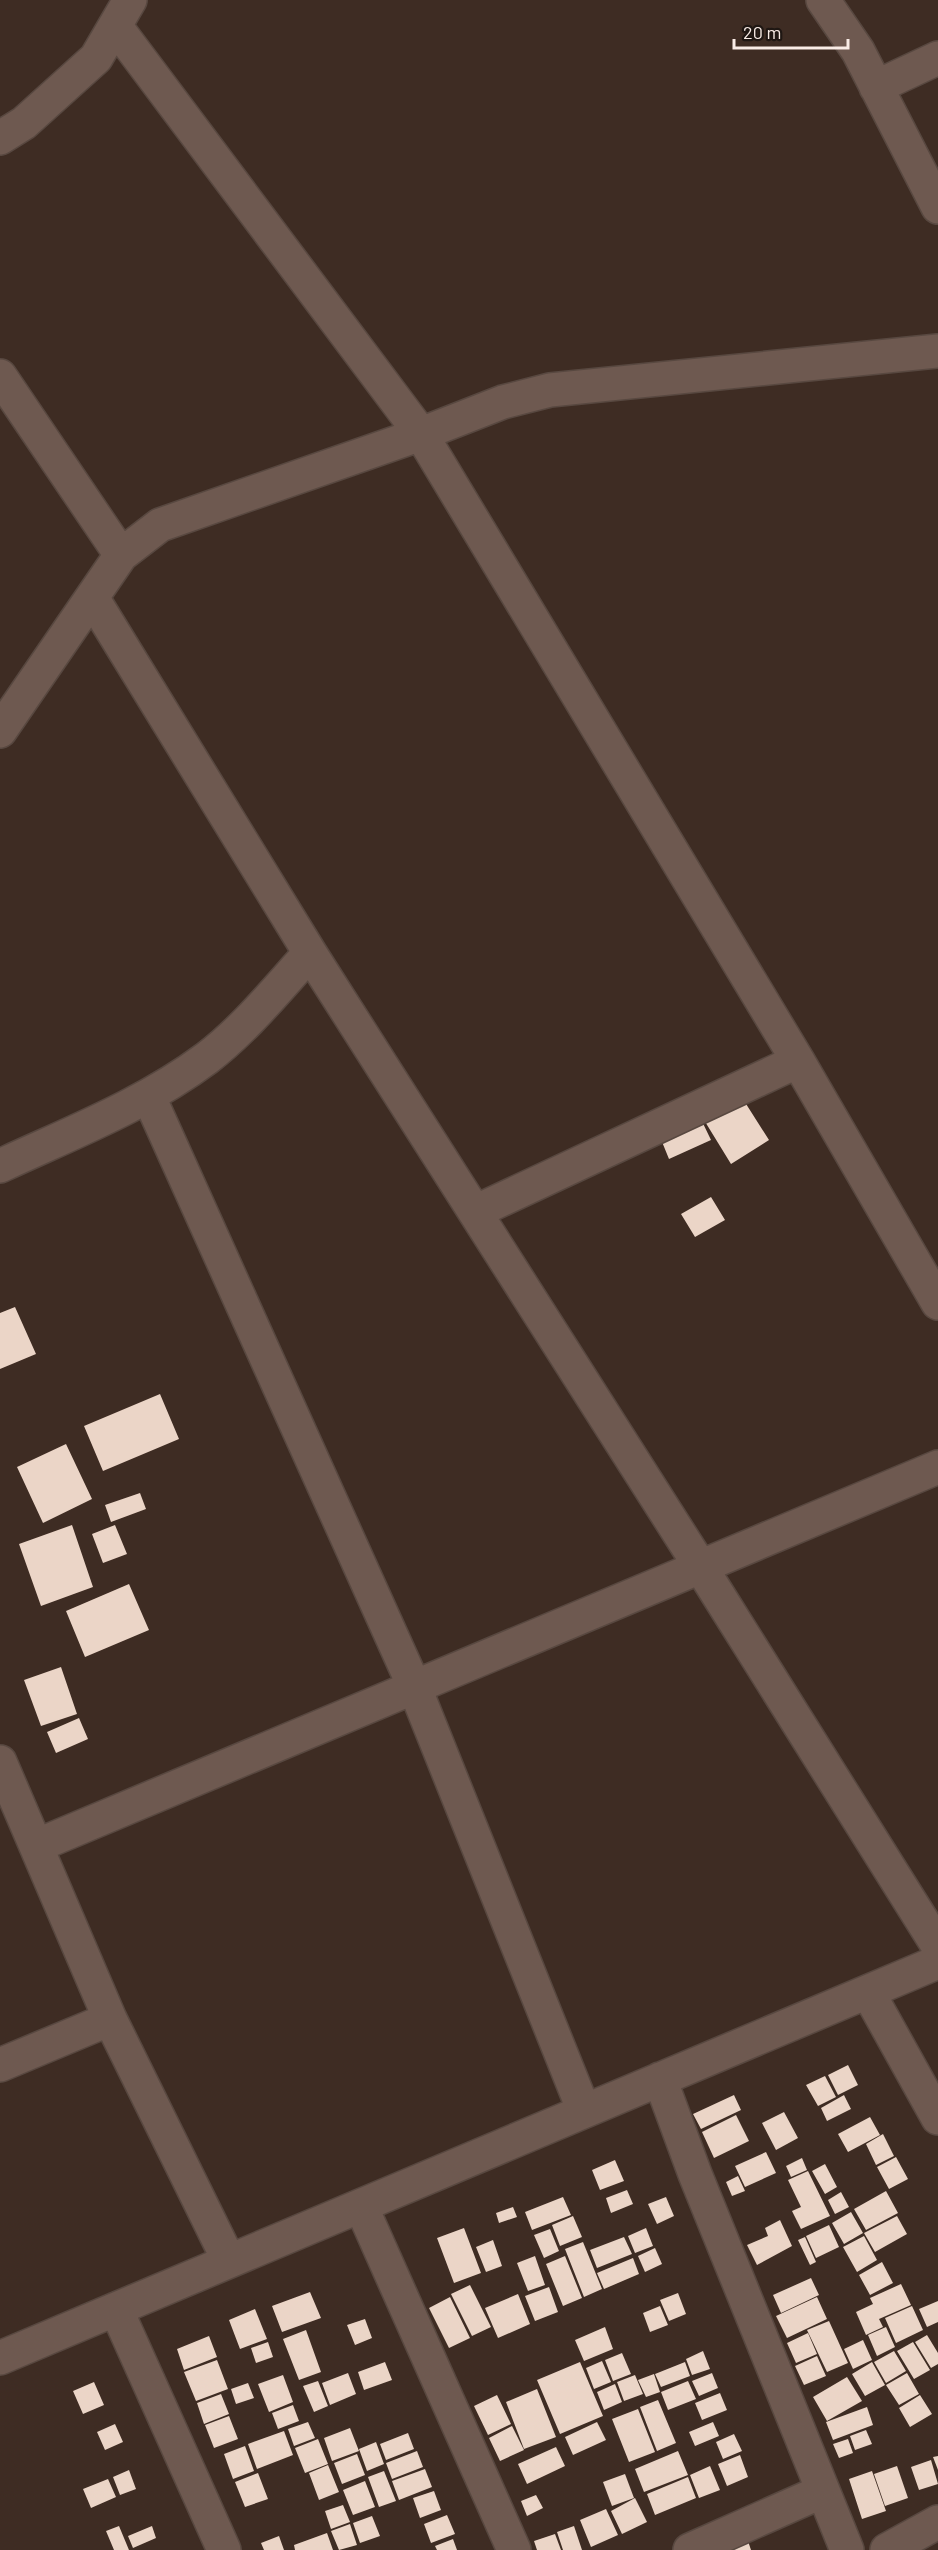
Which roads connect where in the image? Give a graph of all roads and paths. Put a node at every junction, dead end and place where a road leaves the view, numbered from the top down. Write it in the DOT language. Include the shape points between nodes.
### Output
graph roads {
  1 [pos="823,0"];
  2 [pos="123,14"];
  3 [pos="938,58"];
  4 [pos="876,87"];
  5 [pos="0,138"];
  6 [pos="938,207"];
  7 [pos="936,358"];
  8 [pos="0,376"];
  9 [pos="421,434"];
  10 [pos="121,555"];
  11 [pos="93,599"];
  12 [pos="0,731"];
  13 [pos="310,953"];
  14 [pos="798,1061"];
  15 [pos="149,1097"];
  16 [pos="0,1166"];
  17 [pos="475,1212"];
  18 [pos="938,1303"];
  19 [pos="938,1467"];
  20 [pos="700,1566"];
  21 [pos="414,1686"];
  22 [pos="0,1762"];
  23 [pos="36,1846"];
  24 [pos="938,1946"];
  25 [pos="938,1962"];
  26 [pos="868,1992"];
  27 [pos="110,2019"];
  28 [pos="0,2065"];
  29 [pos="660,2079"];
  30 [pos="584,2111"];
  31 [pos="938,2118"];
  32 [pos="362,2206"];
  33 [pos="228,2261"];
  34 [pos="116,2309"];
  35 [pos="0,2358"];
  36 [pos="823,2491"];
  37 [pos="938,2522"];
  38 [pos="224,2550"];
  39 [pos="514,2550"];
  40 [pos="690,2550"];
  41 [pos="847,2550"];
  42 [pos="887,2550"];
  1 -- 4 [label="street" via="858,51"];
  2 -- 5 [label="street" via="96,58 24,123"];
  2 -- 9 [label="street"];
  3 -- 4 [label="street"];
  4 -- 6 [label="street"];
  7 -- 9 [label="street" via="550,390 503,402"];
  8 -- 10 [label="street"];
  9 -- 10 [label="street" via="160,525"];
  9 -- 14 [label="street"];
  10 -- 11 [label="street"];
  11 -- 12 [label="street"];
  11 -- 13 [label="street"];
  13 -- 15 [label="street" via="252,1017 208,1057"];
  13 -- 17 [label="street"];
  14 -- 17 [label="street"];
  14 -- 18 [label="street"];
  15 -- 16 [label="street"];
  15 -- 21 [label="street"];
  17 -- 20 [label="street"];
  19 -- 20 [label="street"];
  20 -- 21 [label="street"];
  20 -- 24 [label="street"];
  21 -- 23 [label="street"];
  21 -- 30 [label="street"];
  22 -- 23 [label="street"];
  23 -- 27 [label="street"];
  25 -- 26 [label="street"];
  26 -- 29 [label="street"];
  26 -- 31 [label="street"];
  27 -- 28 [label="street"];
  27 -- 33 [label="street"];
  29 -- 30 [label="street"];
  29 -- 36 [label="street"];
  30 -- 32 [label="street"];
  32 -- 33 [label="street"];
  32 -- 39 [label="street"];
  33 -- 34 [label="street"];
  34 -- 35 [label="street"];
  34 -- 38 [label="street"];
  36 -- 40 [label="street"];
  36 -- 41 [label="street"];
  37 -- 42 [label="street"];
}
